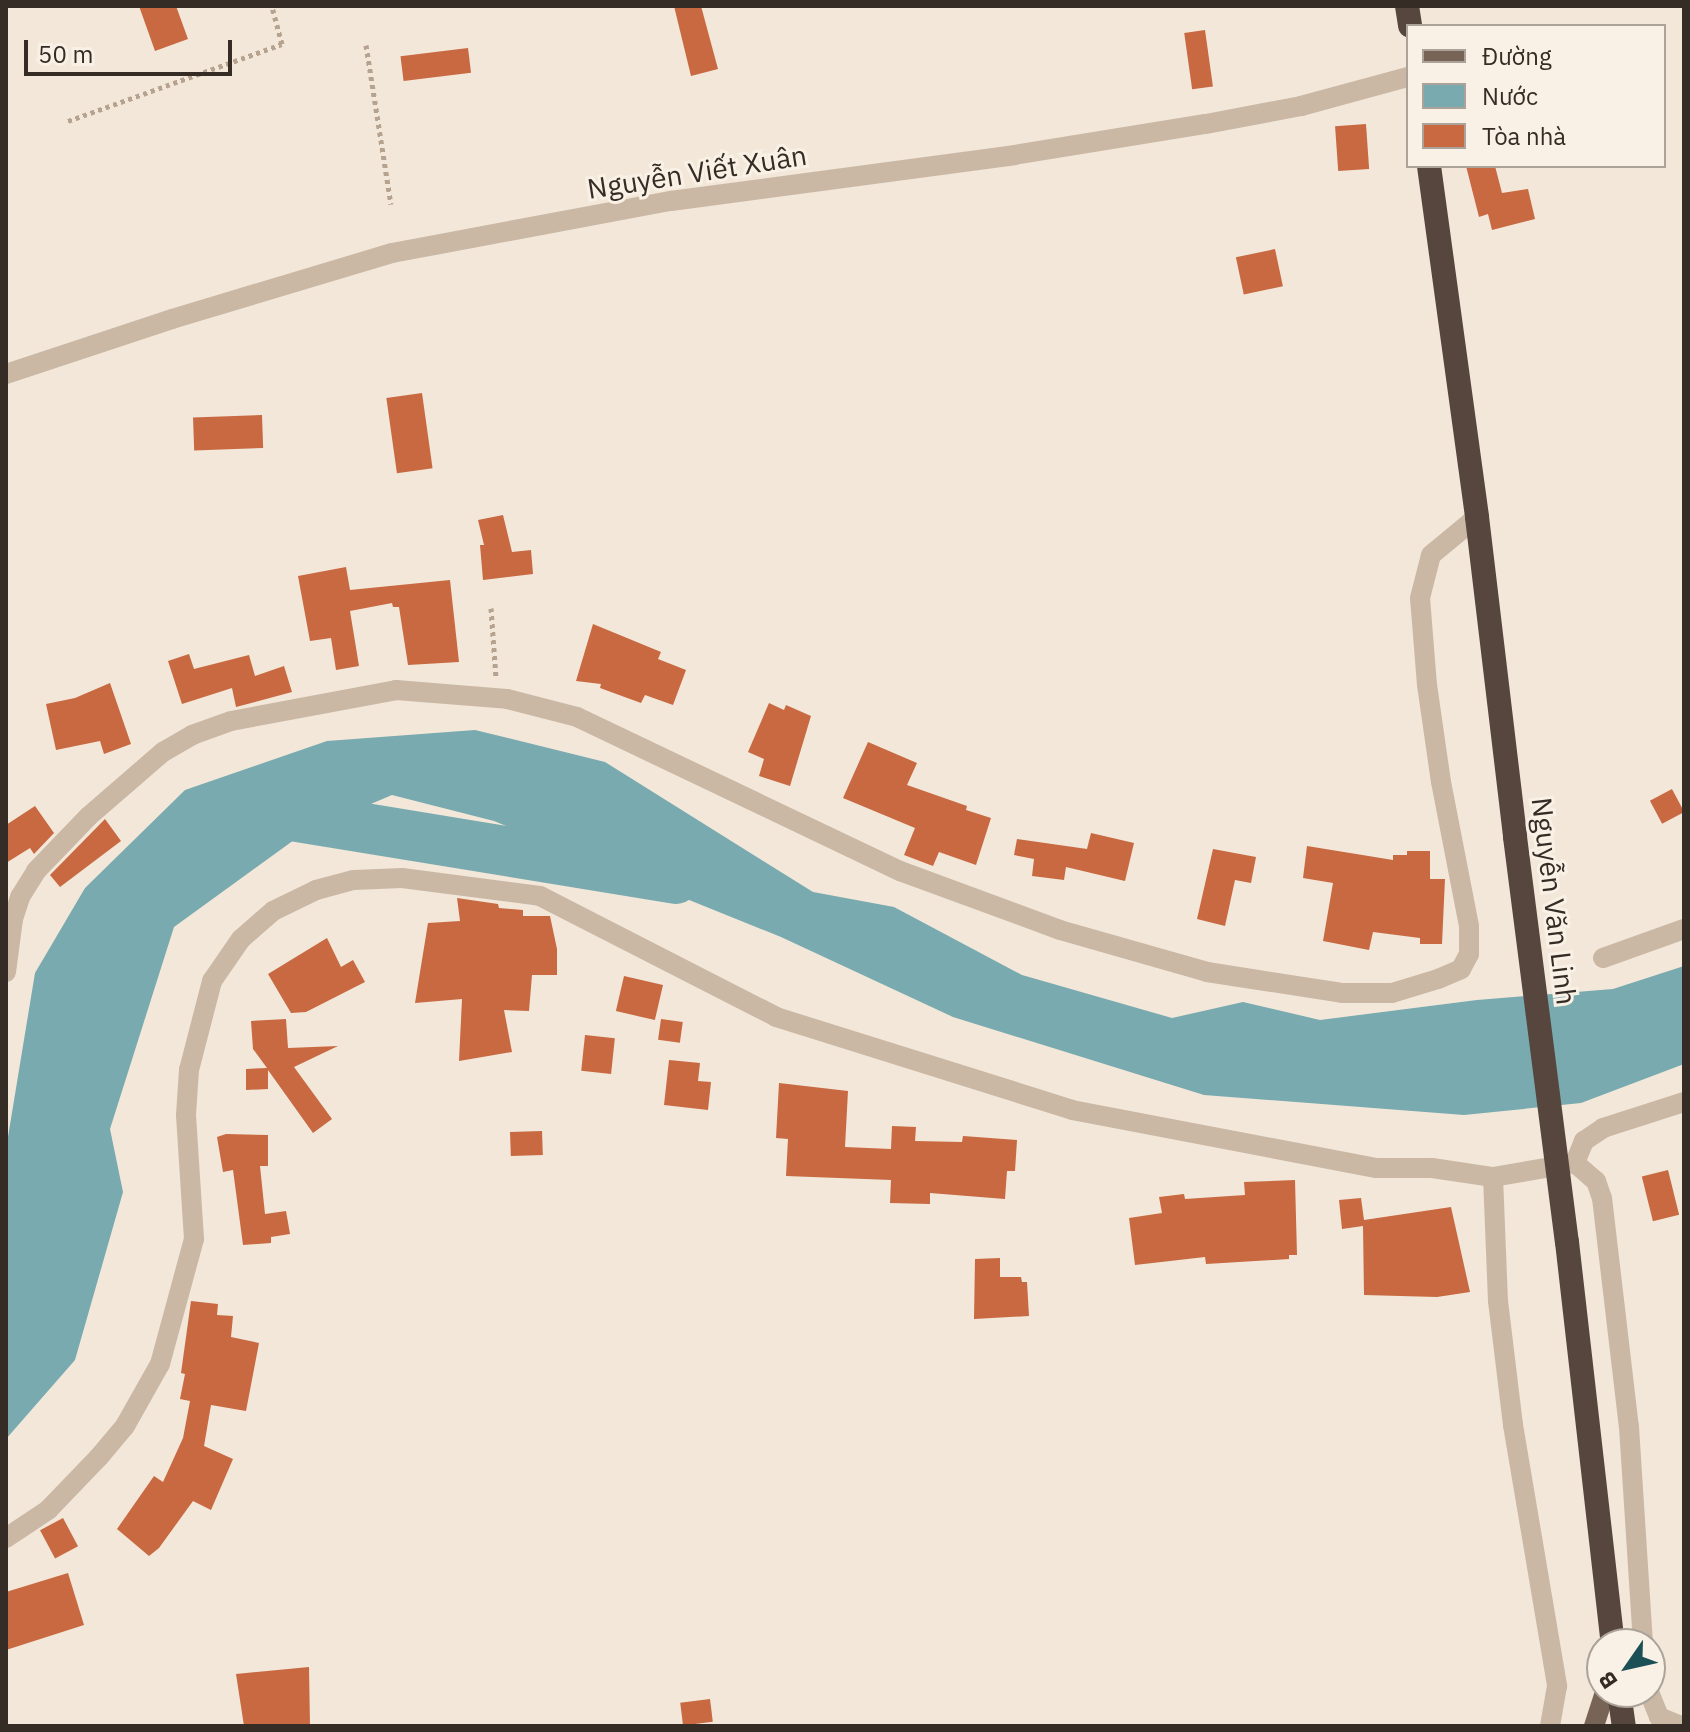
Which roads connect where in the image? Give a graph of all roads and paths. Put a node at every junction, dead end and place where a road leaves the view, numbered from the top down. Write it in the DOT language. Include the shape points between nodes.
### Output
graph roads {
  1 [pos="272,6"];
  2 [pos="366,45"];
  3 [pos="1406,78"];
  4 [pos="68,121"];
  5 [pos="1429,168"];
  6 [pos="391,204"];
  7 [pos="6,374"];
  8 [pos="1477,517"];
  9 [pos="491,608"];
  10 [pos="507,699"];
  11 [pos="1684,929"];
  12 [pos="1603,958"];
  13 [pos="6,972"];
  14 [pos="1684,1102"];
  15 [pos="1575,1163"];
  16 [pos="1493,1177"];
  17 [pos="6,1538"];
  18 [pos="1639,1592"];
  19 [pos="1607,1594"];
  20 [pos="1610,1628"];
  21 [pos="1642,1628"];
  22 [pos="1655,1708"];
  23 [pos="1550,1726"];
  24 [pos="1681,1726"];
  1 -- 4 [label="path" via="282,44"];
  2 -- 6 [label="path"];
  3 -- 7 [label="street, Nguyễn Viết Xuân" via="1206,124 671,201 392,253"];
  5 -- 8 [label="highway, Nguyễn Văn Linh"];
  8 -- 10 [label="street" via="1431,555 1420,598 1427,685 1469,926 1469,954 1461,969 1392,993 1257,983 1060,930 900,871 577,717"];
  8 -- 19 [label="highway, Nguyễn Văn Linh, bridge"];
  9 -- 10 [label="path" via="497,685"];
  10 -- 13 [label="street" via="396,690 231,721 192,735 163,752 89,816 36,871 13,919"];
  11 -- 12 [label="street"];
  14 -- 15 [label="street" via="1603,1128 1584,1141"];
  15 -- 16 [label="street"];
  15 -- 18 [label="street" via="1596,1181 1602,1198 1629,1427"];
  16 -- 17 [label="street" via="1432,1168 1377,1168 1072,1110 776,1017 540,896 402,878 354,880 316,890 273,911 241,939 212,981 189,1070 186,1115 194,1239 160,1364 125,1426 99,1457 48,1510"];
  16 -- 23 [label="street" via="1498,1301 1513,1425 1557,1686"];
  18 -- 19 [label="street"];
  18 -- 21 [label="street"];
  19 -- 20 [label="highway, Nguyễn Văn Linh"];
  22 -- 24 [label="street" via="1659,1717"];
}
